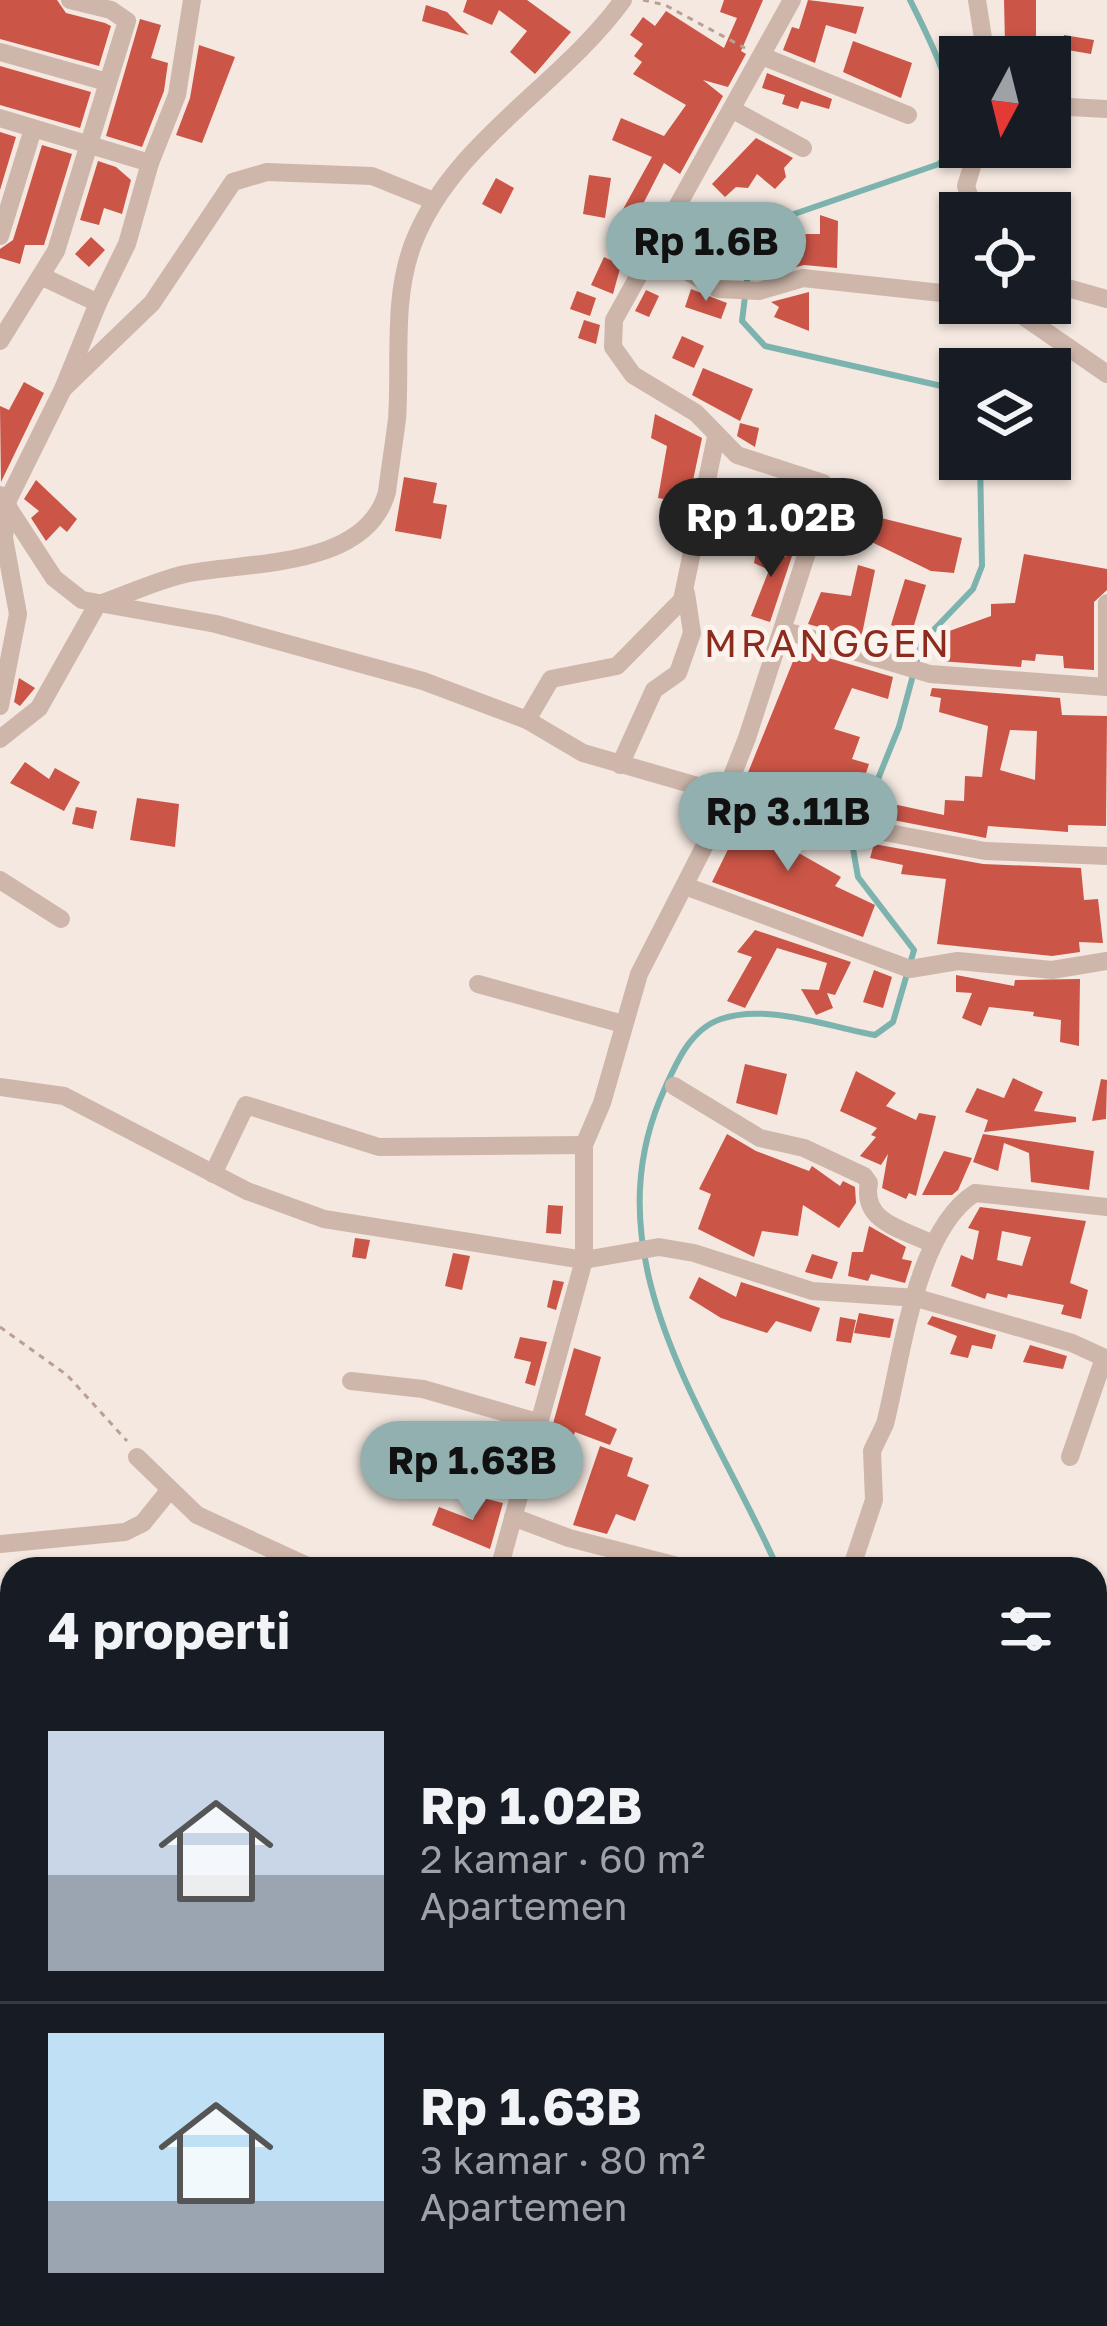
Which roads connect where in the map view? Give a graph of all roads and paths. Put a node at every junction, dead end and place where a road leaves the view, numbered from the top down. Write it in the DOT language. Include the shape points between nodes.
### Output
graph roads {
  1 [pos="70,0"];
  2 [pos="192,0"];
  3 [pos="623,0"];
  4 [pos="643,0"];
  5 [pos="792,0"];
  6 [pos="976,0"];
  7 [pos="982,36"];
  8 [pos="0,52"];
  9 [pos="762,56"];
  10 [pos="107,82"];
  11 [pos="1071,107"];
  12 [pos="1107,109"];
  13 [pos="733,110"];
  14 [pos="908,115"];
  15 [pos="0,118"];
  16 [pos="33,128"];
  17 [pos="91,141"];
  18 [pos="802,148"];
  19 [pos="150,163"];
  20 [pos="434,201"];
  21 [pos="0,236"];
  22 [pos="654,253"];
  23 [pos="41,276"];
  24 [pos="1071,289"];
  25 [pos="939,293"];
  26 [pos="1107,299"];
  27 [pos="98,302"];
  28 [pos="1034,324"];
  29 [pos="2,331"];
  30 [pos="1107,374"];
  31 [pos="63,389"];
  32 [pos="716,436"];
  33 [pos="825,497"];
  34 [pos="5,500"];
  35 [pos="858,503"];
  36 [pos="2,539"];
  37 [pos="686,592"];
  38 [pos="1107,603"];
  39 [pos="98,605"];
  40 [pos="786,631"];
  41 [pos="1107,685"];
  42 [pos="0,706"];
  43 [pos="527,719"];
  44 [pos="0,739"];
  45 [pos="620,765"];
  46 [pos="724,795"];
  47 [pos="1107,856"];
  48 [pos="0,880"];
  49 [pos="686,886"];
  50 [pos="61,919"];
  51 [pos="1107,962"];
  52 [pos="478,984"];
  53 [pos="622,1024"];
  54 [pos="674,1086"];
  55 [pos="0,1087"];
  56 [pos="584,1145"];
  57 [pos="213,1174"];
  58 [pos="1107,1208"];
  59 [pos="933,1244"];
  60 [pos="584,1260"];
  61 [pos="917,1298"];
  62 [pos="0,1327"];
  63 [pos="1106,1358"];
  64 [pos="351,1381"];
  65 [pos="537,1422"];
  66 [pos="137,1457"];
  67 [pos="1070,1457"];
  68 [pos="168,1492"];
  69 [pos="513,1517"];
  70 [pos="0,1544"];
  71 [pos="288,1557"];
  72 [pos="502,1557"];
  73 [pos="637,1557"];
  74 [pos="855,1557"];
  1 -- 10 [label="street" via="127,21"];
  2 -- 19 [label="street" via="182,77"];
  3 -- 20 [label="street" via="584,51 472,154"];
  4 -- 9 [label="path"];
  5 -- 9 [label="street"];
  6 -- 7 [label="street"];
  8 -- 10 [label="street"];
  9 -- 13 [label="street"];
  9 -- 14 [label="street"];
  10 -- 17 [label="street"];
  11 -- 12 [label="street"];
  13 -- 18 [label="street"];
  13 -- 22 [label="street"];
  15 -- 16 [label="street"];
  16 -- 17 [label="street"];
  16 -- 21 [label="street"];
  17 -- 19 [label="street"];
  17 -- 23 [label="street"];
  19 -- 27 [label="street" via="128,244"];
  20 -- 31 [label="street" via="372,176 267,172 232,182 152,303"];
  20 -- 39 [label="street" via="404,281 387,492 363,535 182,575"];
  22 -- 25 [label="street" via="705,284 749,291 803,278"];
  22 -- 32 [label="street" via="614,320 613,347 625,368 696,413"];
  23 -- 27 [label="street"];
  23 -- 29 [label="street"];
  24 -- 26 [label="street"];
  27 -- 31 [label="street"];
  28 -- 30 [label="street"];
  31 -- 34 [label="street"];
  32 -- 33 [label="street" via="757,466 823,483"];
  32 -- 37 [label="street"];
  33 -- 35 [label="street"];
  33 -- 40 [label="street"];
  34 -- 36 [label="street"];
  34 -- 39 [label="street" via="54,578"];
  36 -- 42 [label="street" via="18,614"];
  37 -- 43 [label="street" via="617,666 550,679"];
  37 -- 45 [label="street" via="692,633 678,673 654,690"];
  38 -- 41 [label="street"];
  39 -- 43 [label="street" via="260,636"];
  39 -- 44 [label="street" via="39,708"];
  40 -- 41 [label="street" via="930,674"];
  40 -- 46 [label="street"];
  43 -- 45 [label="street"];
  45 -- 46 [label="street"];
  46 -- 47 [label="street" via="985,851"];
  46 -- 49 [label="street"];
  48 -- 50 [label="street"];
  49 -- 51 [label="street" via="910,968 1052,970"];
  49 -- 53 [label="street"];
  52 -- 53 [label="street"];
  53 -- 56 [label="street"];
  54 -- 59 [label="street" via="760,1138 864,1176 875,1216"];
  55 -- 57 [label="street" via="64,1096"];
  56 -- 57 [label="street" via="379,1147 246,1105"];
  56 -- 60 [label="street"];
  57 -- 60 [label="street" via="324,1219"];
  58 -- 59 [label="street" via="975,1193 950,1213"];
  59 -- 61 [label="street"];
  60 -- 61 [label="street" via="658,1247 812,1291"];
  60 -- 65 [label="street"];
  61 -- 63 [label="street"];
  61 -- 74 [label="street" via="872,1451 874,1500"];
  62 -- 66 [label="path" via="67,1375 113,1419"];
  63 -- 67 [label="street"];
  64 -- 65 [label="street" via="423,1389"];
  65 -- 69 [label="street"];
  66 -- 68 [label="street"];
  68 -- 70 [label="street" via="125,1532"];
  68 -- 71 [label="street" via="196,1515"];
  69 -- 72 [label="street"];
  69 -- 73 [label="street"];
}
